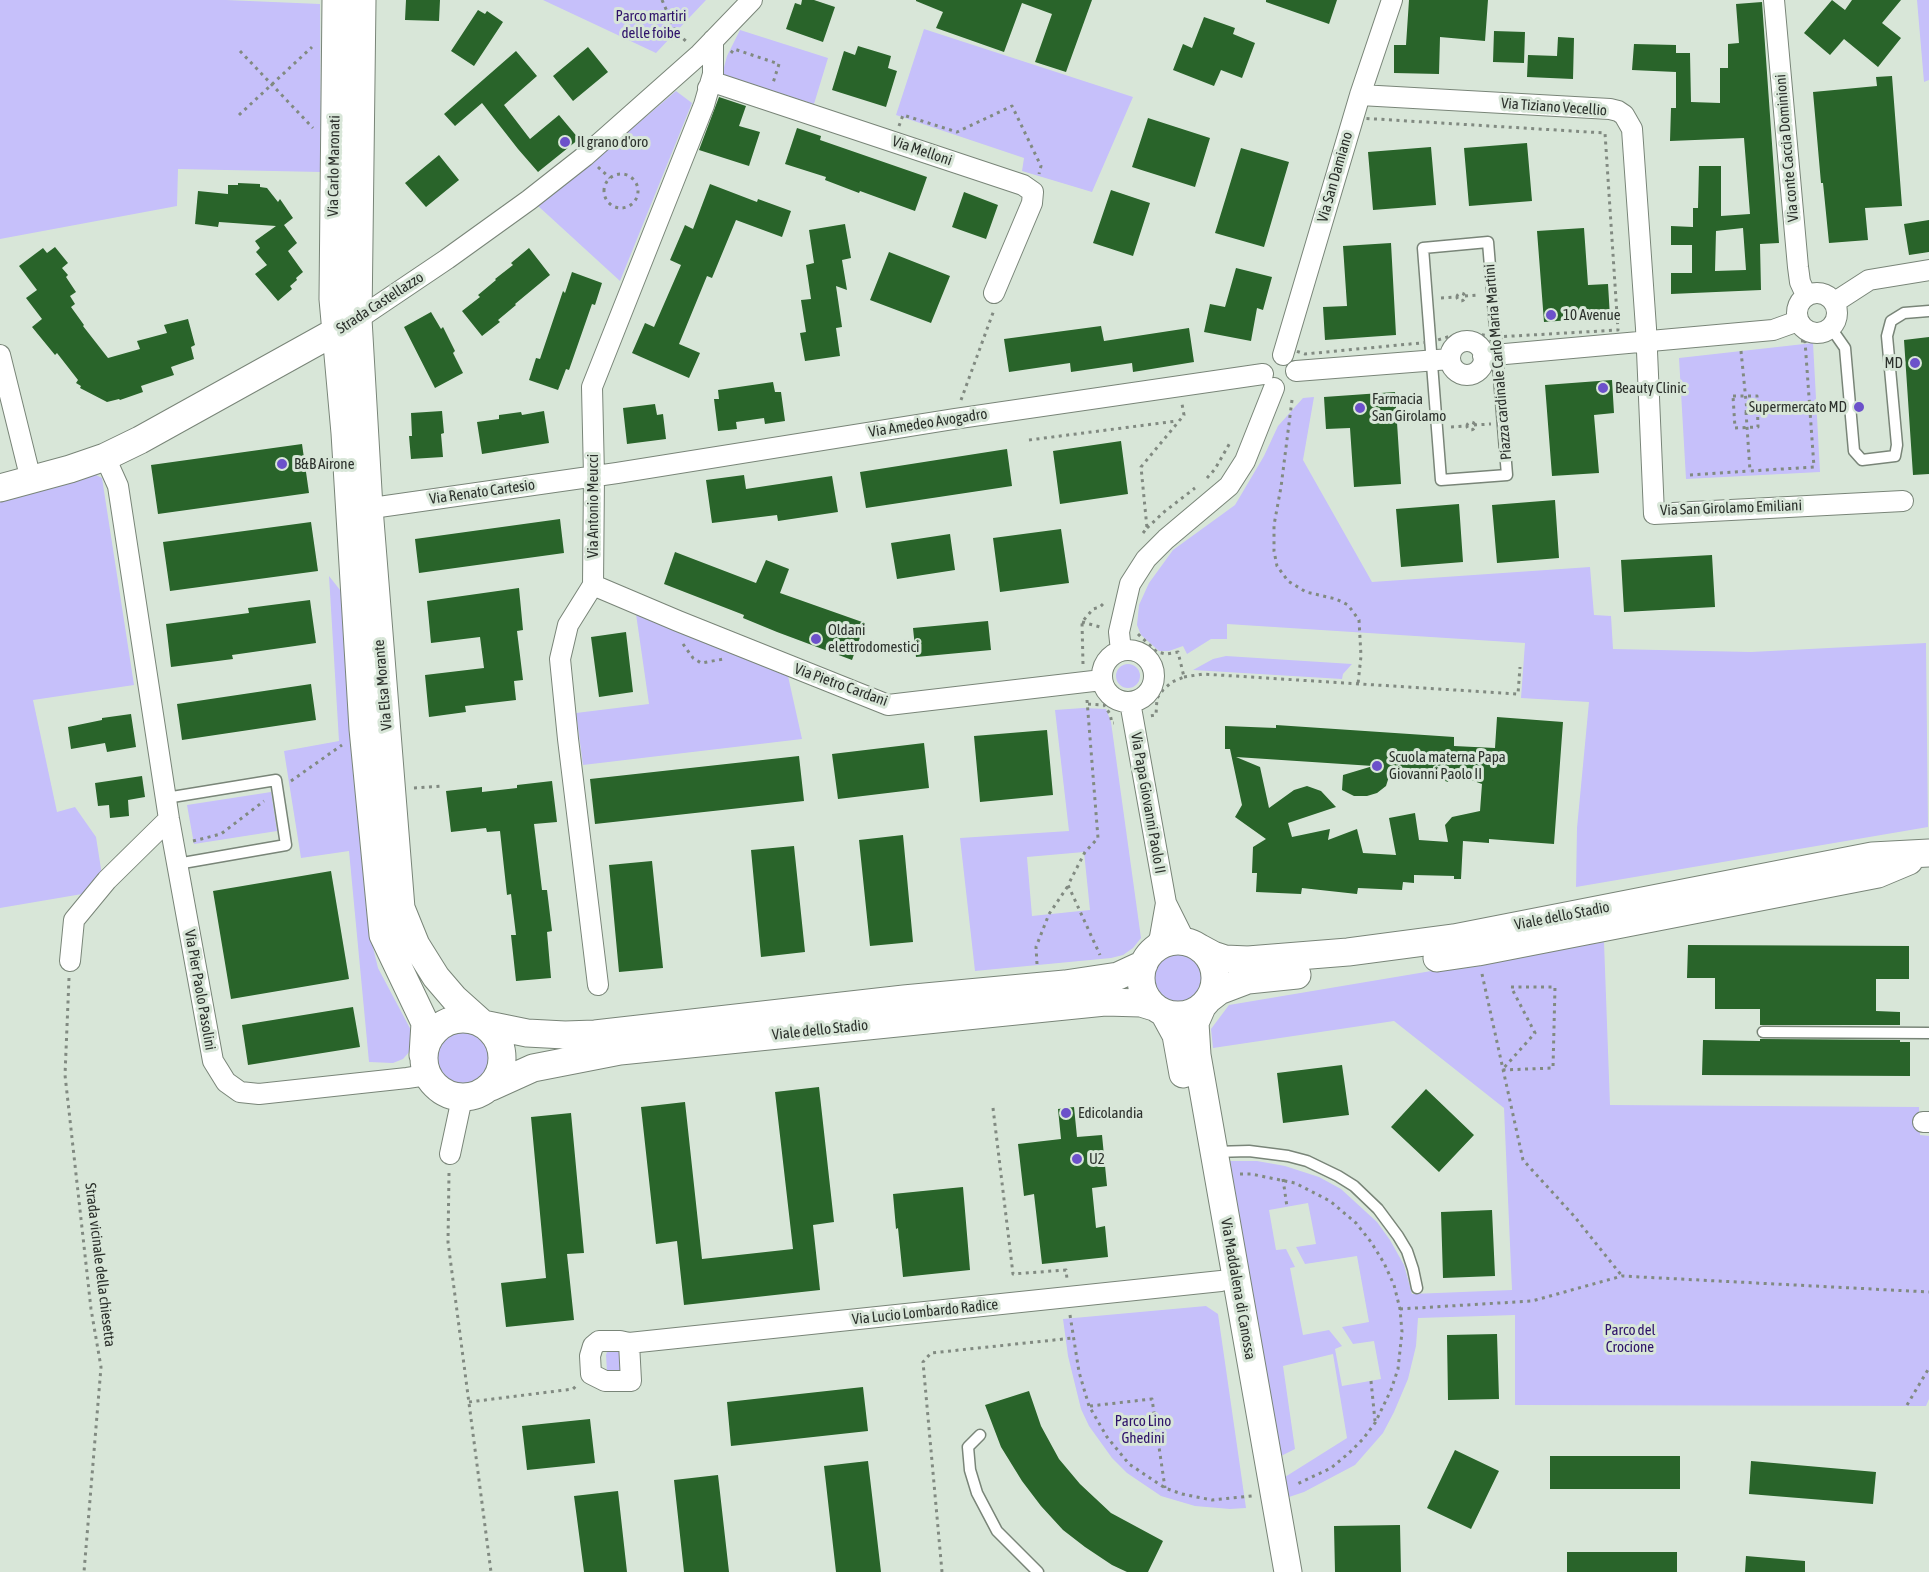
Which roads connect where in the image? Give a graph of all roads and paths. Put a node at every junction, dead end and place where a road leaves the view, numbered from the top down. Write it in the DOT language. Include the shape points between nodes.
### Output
graph roads {
  1 [pos="362,0"];
  2 [pos="662,0"];
  3 [pos="752,0"];
  4 [pos="1392,0"];
  5 [pos="1774,0"];
  6 [pos="336,13"];
  7 [pos="713,40"];
  8 [pos="240,51"];
  9 [pos="700,54"];
  10 [pos="710,81"];
  11 [pos="271,85"];
  12 [pos="1359,95"];
  13 [pos="768,99"];
  14 [pos="239,115"];
  15 [pos="893,141"];
  16 [pos="334,152"];
  17 [pos="627,175"];
  18 [pos="1033,192"];
  19 [pos="1929,270"];
  20 [pos="1442,288"];
  21 [pos="994,293"];
  22 [pos="1480,295"];
  23 [pos="1806,295"];
  24 [pos="1835,302"];
  25 [pos="1481,304"];
  26 [pos="1443,308"];
  27 [pos="1929,311"];
  28 [pos="1798,321"];
  29 [pos="347,325"];
  30 [pos="1445,328"];
  31 [pos="1831,328"];
  32 [pos="1446,338"];
  33 [pos="1805,341"];
  34 [pos="1646,343"];
  35 [pos="1741,346"];
  36 [pos="0,355"];
  37 [pos="1282,355"];
  38 [pos="1441,360"];
  39 [pos="1489,362"];
  40 [pos="1296,371"];
  41 [pos="1269,381"];
  42 [pos="1486,385"];
  43 [pos="1745,396"];
  44 [pos="1292,397"];
  45 [pos="1181,400"];
  46 [pos="1746,411"];
  47 [pos="1757,411"];
  48 [pos="1488,414"];
  49 [pos="1450,417"];
  50 [pos="954,419"];
  51 [pos="1179,421"];
  52 [pos="1451,427"];
  53 [pos="1747,428"];
  54 [pos="1490,434"];
  55 [pos="1232,439"];
  56 [pos="1029,440"];
  57 [pos="105,457"];
  58 [pos="1750,471"];
  59 [pos="1690,475"];
  60 [pos="594,476"];
  61 [pos="31,480"];
  62 [pos="0,488"];
  63 [pos="1904,501"];
  64 [pos="359,510"];
  65 [pos="1147,528"];
  66 [pos="1142,534"];
  67 [pos="593,585"];
  68 [pos="1108,594"];
  69 [pos="1082,622"];
  70 [pos="1120,641"];
  71 [pos="1520,667"];
  72 [pos="1184,677"];
  73 [pos="1094,681"];
  74 [pos="1358,684"];
  75 [pos="1088,704"];
  76 [pos="1131,710"];
  77 [pos="375,725"];
  78 [pos="442,786"];
  79 [pos="392,790"];
  80 [pos="166,798"];
  81 [pos="169,819"];
  82 [pos="1927,854"];
  83 [pos="177,864"];
  84 [pos="1068,885"];
  85 [pos="1166,903"];
  86 [pos="1195,946"];
  87 [pos="1478,952"];
  88 [pos="1150,956"];
  89 [pos="70,961"];
  90 [pos="1103,978"];
  91 [pos="598,985"];
  92 [pos="1040,987"];
  93 [pos="1206,1003"];
  94 [pos="1159,1010"];
  95 [pos="483,1024"];
  96 [pos="1763,1032"];
  97 [pos="1929,1033"];
  98 [pos="419,1069"];
  99 [pos="1502,1070"];
  100 [pos="491,1087"];
  101 [pos="462,1098"];
  102 [pos="993,1108"];
  103 [pos="450,1154"];
  104 [pos="1211,1168"];
  105 [pos="1284,1179"];
  106 [pos="1287,1207"];
  107 [pos="1227,1271"];
  108 [pos="1622,1276"];
  109 [pos="1417,1288"];
  110 [pos="1929,1292"];
  111 [pos="1068,1297"];
  112 [pos="1400,1309"];
  113 [pos="1073,1338"];
  114 [pos="629,1343"];
  115 [pos="1929,1368"];
  116 [pos="591,1374"];
  117 [pos="1371,1381"];
  118 [pos="469,1402"];
  119 [pos="1907,1405"];
  120 [pos="1089,1406"];
  121 [pos="1375,1423"];
  122 [pos="980,1435"];
  123 [pos="1268,1486"];
  124 [pos="1165,1488"];
  125 [pos="1279,1571"];
  126 [pos="84,1572"];
  127 [pos="491,1572"];
  128 [pos="942,1572"];
  129 [pos="1038,1572"];
  1 -- 29 [label="street, Via Carlo Maronati"];
  2 -- 9 [label="path" via="676,32"];
  3 -- 7 [label="street, Strada Castellazzo"];
  4 -- 12 [label="street, Via San Damiano"];
  5 -- 23 [label="street, Via conte Caccia Dominioni" via="1798,267"];
  6 -- 11 [label="path"];
  6 -- 16 [label="street, Via Carlo Maronati"];
  7 -- 9 [label="street, Strada Castellazzo"];
  7 -- 10 [label="street, Via Antonio Meucci"];
  8 -- 11 [label="path"];
  9 -- 29 [label="street, Strada Castellazzo" via="529,200"];
  10 -- 13 [label="street, Via Melloni"];
  10 -- 13 [label="path" via="734,49 778,64"];
  10 -- 60 [label="street, Via Antonio Meucci" via="704,105 592,387"];
  11 -- 14 [label="path"];
  11 -- 16 [label="path"];
  12 -- 34 [label="street, Via Tiziano Vecellio" via="1610,109 1624,116 1632,129"];
  12 -- 37 [label="street, Via San Damiano"];
  13 -- 15 [label="street, Via Melloni"];
  15 -- 18 [label="street, Via Melloni" via="1023,185"];
  15 -- 18 [label="path" via="903,115 957,132 1012,106 1041,166"];
  16 -- 29 [label="street, Via Carlo Maronati" via="333,299"];
  17 -- 17 [label="path" via="636,182 638,194 633,204 617,208 605,196 606,183 615,175"];
  18 -- 21 [label="street" via="1032,203"];
  19 -- 24 [label="street" via="1869,280"];
  20 -- 26 [label="path"];
  21 -- 50 [label="path" via="998,298"];
  22 -- 25 [label="path"];
  23 -- 24 [label="street" via="1824,293"];
  23 -- 28 [label="street" via="1797,306"];
  24 -- 31 [label="street" via="1837,316"];
  27 -- 31 [label="lane" via="1904,313 1891,321 1887,336 1895,456 1862,460 1854,451 1845,348"];
  28 -- 31 [label="street" via="1813,333"];
  28 -- 34 [label="street" via="1773,330"];
  29 -- 57 [label="street, Strada Castellazzo"];
  29 -- 64 [label="street, Via Elsa Morante"];
  30 -- 32 [label="path"];
  33 -- 58 [label="path" via="1814,467"];
  34 -- 39 [label="street"];
  34 -- 63 [label="street, Via San Girolamo Emiliani" via="1654,514"];
  35 -- 43 [label="path"];
  36 -- 61 [label="street"];
  37 -- 40 [label="street" via="1291,360"];
  37 -- 41 [label="street, Via San Damiano" via="1265,364"];
  38 -- 39 [label="street" via="1463,374 1473,373"];
  38 -- 39 [label="lane, Piazza cardinale Carlo Maria Martini" via="1423,248 1488,242"];
  38 -- 39 [label="lane, Piazza cardinale Carlo Maria Martini" via="1441,480 1507,475"];
  38 -- 40 [label="street"];
  39 -- 42 [label="path"];
  40 -- 41 [label="street" via="1286,388"];
  41 -- 50 [label="street, Via Amedeo Avogadro"];
  41 -- 70 [label="street, Via San Damiano" via="1245,461 1229,486 1166,539 1130,584"];
  43 -- 46 [label="path"];
  43 -- 47 [label="path" via="1756,396"];
  43 -- 53 [label="path" via="1733,396 1735,428"];
  44 -- 74 [label="path" via="1274,525 1277,566 1288,581 1306,592 1348,605 1359,620"];
  45 -- 51 [label="path" via="1184,415"];
  46 -- 47 [label="path"];
  46 -- 53 [label="path"];
  47 -- 53 [label="path" via="1758,427"];
  48 -- 54 [label="path"];
  49 -- 52 [label="path"];
  50 -- 60 [label="street, Via Amedeo Avogadro"];
  51 -- 56 [label="path"];
  51 -- 65 [label="path" via="1141,467"];
  53 -- 58 [label="path"];
  55 -- 65 [label="path" via="1202,483"];
  57 -- 61 [label="street, Strada Castellazzo"];
  57 -- 80 [label="street, Via Pier Paolo Pasolini" via="118,486"];
  58 -- 59 [label="path"];
  60 -- 64 [label="street, Via Renato Cartesio"];
  60 -- 67 [label="street, Via Antonio Meucci"];
  61 -- 62 [label="street, Strada Castellazzo"];
  64 -- 77 [label="street, Via Elsa Morante"];
  65 -- 66 [label="path"];
  67 -- 73 [label="street, Via Pietro Cardani" via="888,705"];
  67 -- 91 [label="street" via="568,625 560,658"];
  68 -- 69 [label="path" via="1105,604 1093,609"];
  69 -- 70 [label="path"];
  69 -- 73 [label="path" via="1082,656"];
  70 -- 72 [label="path" via="1133,630 1157,652 1178,652"];
  70 -- 73 [label="street"];
  70 -- 76 [label="street" via="1145,657 1153,672 1145,695"];
  71 -- 74 [label="path" via="1518,694"];
  72 -- 74 [label="path" via="1203,674"];
  72 -- 76 [label="path" via="1156,698 1156,715"];
  73 -- 75 [label="path"];
  73 -- 76 [label="street"];
  75 -- 76 [label="path" via="1104,705 1112,723"];
  75 -- 84 [label="path" via="1098,838 1084,852"];
  76 -- 85 [label="street, Via Papa Giovanni Paolo II"];
  77 -- 79 [label="street, Via Elsa Morante"];
  77 -- 98 [label="street, Via Elsa Morante" via="383,934 425,1023"];
  78 -- 79 [label="path"];
  79 -- 95 [label="street, Via Elsa Morante" via="401,908 416,945 436,977"];
  80 -- 81 [label="street, Via Pier Paolo Pasolini"];
  80 -- 83 [label="lane" via="276,780 286,845"];
  81 -- 83 [label="street, Via Pier Paolo Pasolini"];
  81 -- 89 [label="street" via="107,880 74,921"];
  82 -- 86 [label="street, Viale dello Stadio" via="1872,856 1454,938 1348,952 1248,960 1225,959"];
  82 -- 87 [label="street, Viale dello Stadio" via="1878,874"];
  83 -- 98 [label="street, Via Pier Paolo Pasolini" via="213,1061 226,1082 240,1092 258,1094"];
  84 -- 90 [label="path" via="1100,955"];
  84 -- 92 [label="path" via="1049,914 1036,947"];
  85 -- 86 [label="street, Via Papa Giovanni Paolo II" via="1182,935"];
  85 -- 88 [label="street, Via Papa Giovanni Paolo II" via="1160,937"];
  86 -- 88 [label="street, Viale dello Stadio" via="1178,941 1166,943"];
  86 -- 93 [label="street" via="1210,958 1215,971 1215,985"];
  87 -- 93 [label="street, Viale dello Stadio" via="1324,973 1262,977 1219,991"];
  87 -- 99 [label="path"];
  88 -- 90 [label="street, Viale dello Stadio" via="1118,976"];
  88 -- 94 [label="street" via="1141,983 1148,1000"];
  89 -- 126 [label="path, Strada vicinale della chiesetta" via="65,1075 101,1367"];
  90 -- 92 [label="street, Viale dello Stadio"];
  92 -- 95 [label="street, Viale dello Stadio" via="595,1034 547,1035"];
  93 -- 94 [label="street, Viale dello Stadio" via="1190,1014 1177,1016"];
  93 -- 104 [label="street, Via Maddalena di Canossa" via="1195,1023"];
  94 -- 100 [label="street, Viale dello Stadio" via="1141,1003 1105,1002 620,1052 533,1068"];
  94 -- 104 [label="street, Via Maddalena di Canossa" via="1176,1035"];
  95 -- 98 [label="street" via="470,1019 442,1024 425,1045"];
  95 -- 100 [label="street" via="500,1044 503,1058"];
  96 -- 97 [label="lane"];
  98 -- 101 [label="street" via="447,1095"];
  99 -- 99 [label="path" via="1553,1068 1555,987 1511,987 1535,1033"];
  99 -- 108 [label="path" via="1523,1160"];
  100 -- 101 [label="street" via="479,1095"];
  101 -- 103 [label="street"];
  102 -- 111 [label="path" via="1013,1274 1066,1270"];
  103 -- 118 [label="path" via="448,1242"];
  104 -- 105 [label="path"];
  104 -- 107 [label="street, Via Maddalena di Canossa"];
  104 -- 107 [label="street, Via Maddalena di Canossa" via="1214,1193 1227,1229"];
  104 -- 109 [label="lane" via="1249,1151 1307,1161 1338,1176 1378,1209 1398,1236 1410,1260"];
  105 -- 106 [label="path"];
  105 -- 112 [label="path" via="1330,1201 1356,1223 1384,1263"];
  107 -- 111 [label="street, Via Lucio Lombardo Radice"];
  107 -- 123 [label="street, Via Maddalena di Canossa" via="1248,1344"];
  107 -- 123 [label="street, Via Maddalena di Canossa" via="1239,1391 1252,1405"];
  108 -- 110 [label="path"];
  108 -- 112 [label="path" via="1532,1301"];
  111 -- 113 [label="path"];
  111 -- 114 [label="street, Via Lucio Lombardo Radice"];
  112 -- 121 [label="path" via="1398,1369"];
  113 -- 120 [label="path"];
  113 -- 128 [label="path" via="931,1353 923,1362"];
  114 -- 116 [label="street, Via Lucio Lombardo Radice" via="599,1341 590,1356"];
  114 -- 116 [label="street" via="631,1381 605,1381"];
  115 -- 119 [label="path"];
  116 -- 118 [label="path" via="573,1389"];
  117 -- 121 [label="path"];
  118 -- 127 [label="path"];
  120 -- 124 [label="path" via="1129,1464"];
  120 -- 124 [label="path" via="1152,1400"];
  121 -- 123 [label="path" via="1331,1468 1308,1480"];
  122 -- 129 [label="lane" via="968,1446 977,1493 998,1531"];
  123 -- 124 [label="path" via="1212,1500"];
  123 -- 125 [label="street, Via Maddalena di Canossa"];
}
